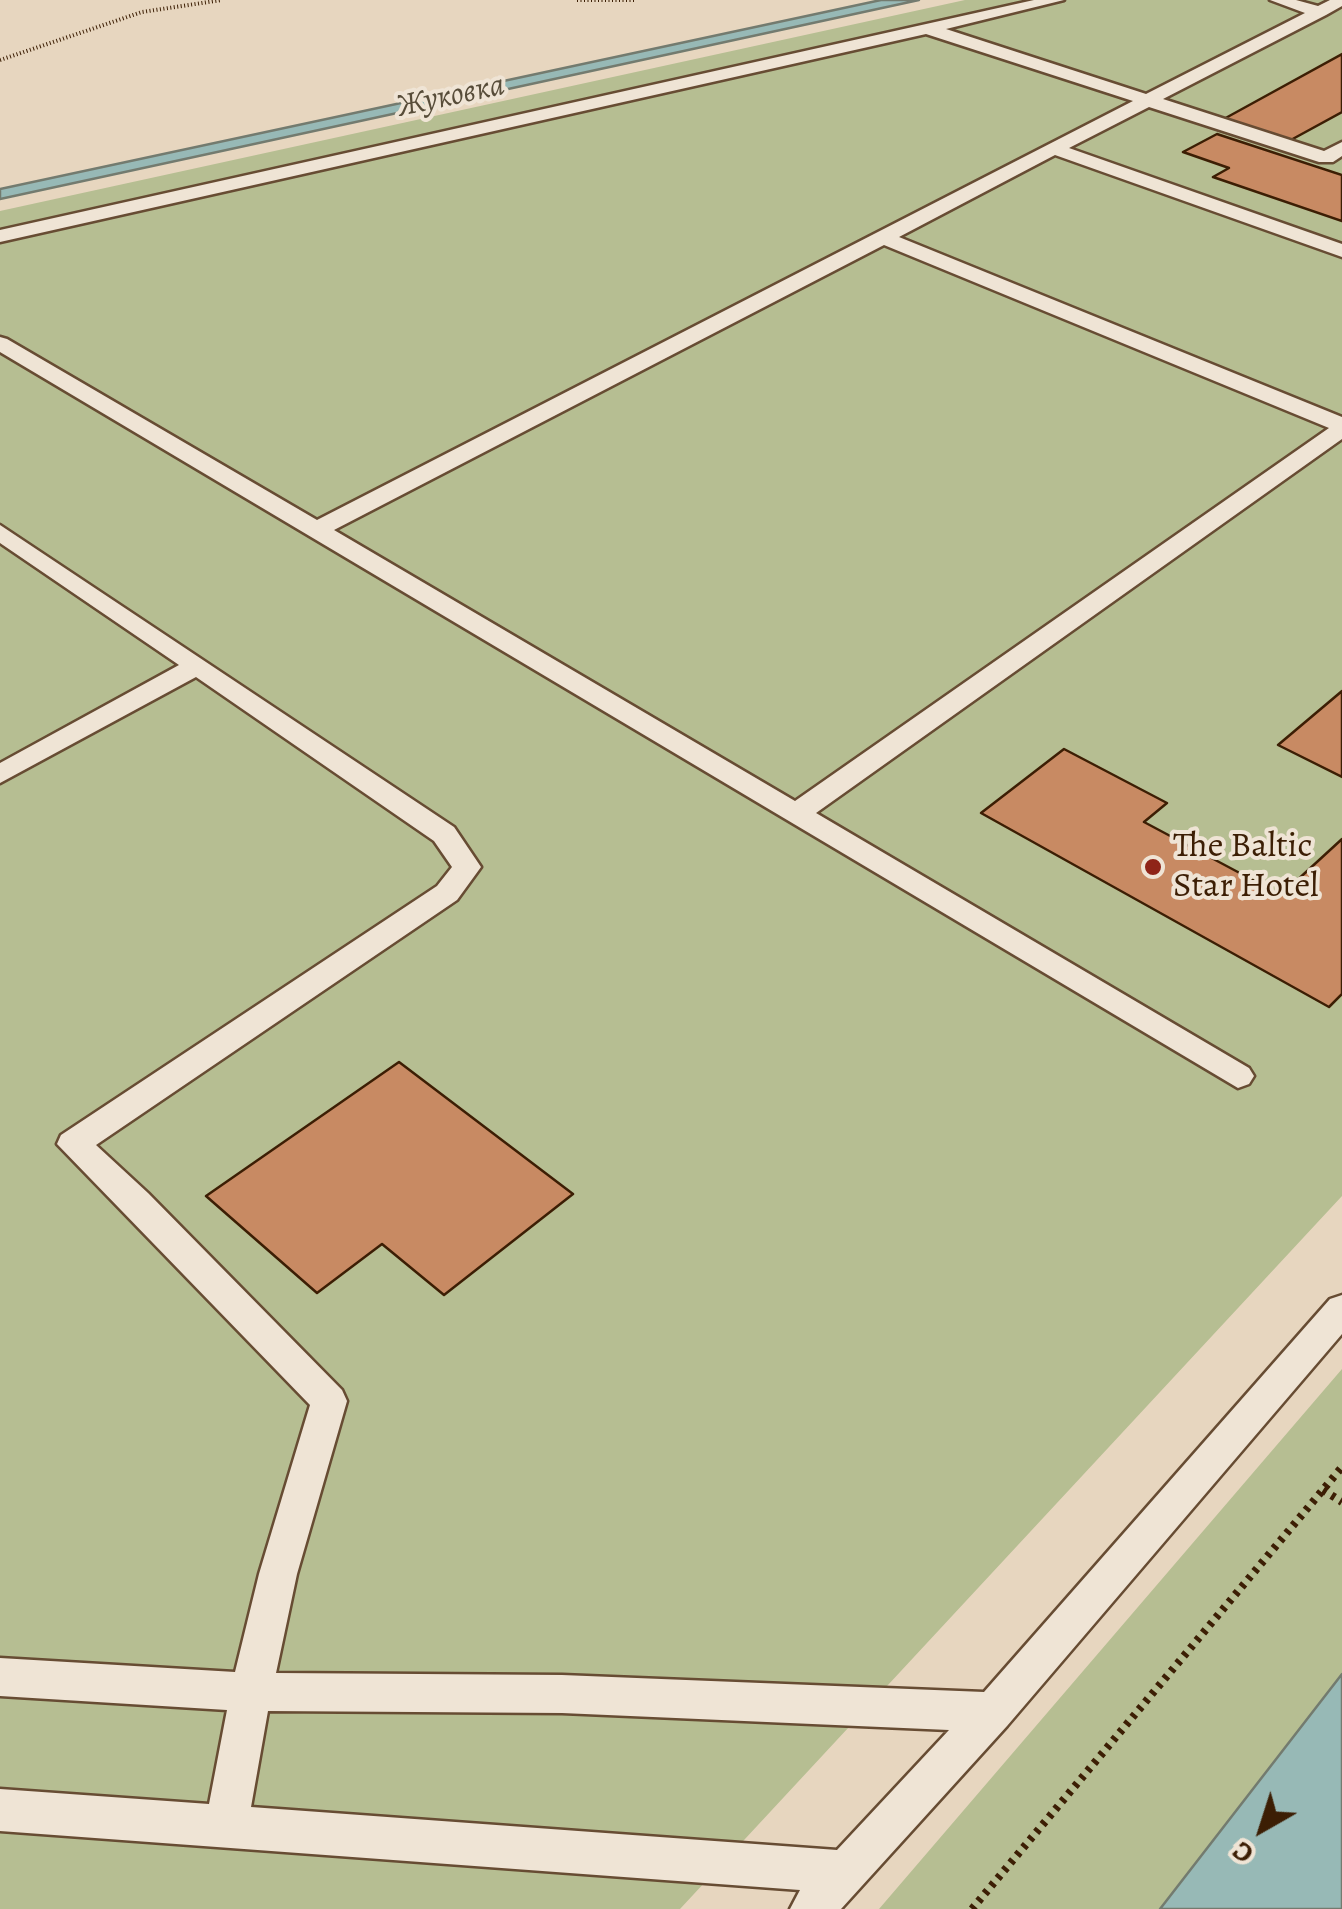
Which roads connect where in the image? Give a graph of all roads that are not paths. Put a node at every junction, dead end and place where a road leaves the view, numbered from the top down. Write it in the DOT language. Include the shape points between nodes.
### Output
graph roads {
  1 [pos="1056,0"];
  2 [pos="1278,0"];
  3 [pos="1342,0"];
  4 [pos="1320,12"];
  5 [pos="928,29"];
  6 [pos="1146,100"];
  7 [pos="1052,148"];
  8 [pos="1342,148"];
  9 [pos="0,236"];
  10 [pos="880,236"];
  11 [pos="1342,251"];
  12 [pos="0,343"];
  13 [pos="1342,427"];
  14 [pos="316,530"];
  15 [pos="0,532"];
  16 [pos="195,667"];
  17 [pos="0,774"];
  18 [pos="797,813"];
  19 [pos="1238,1076"];
  20 [pos="1342,1309"];
  21 [pos="0,1677"];
  22 [pos="250,1692"];
  23 [pos="993,1712"];
  24 [pos="0,1810"];
  25 [pos="227,1824"];
  26 [pos="846,1872"];
  27 [pos="812,1909"];
  1 -- 5 [label="lane"];
  2 -- 4 [label="lane"];
  3 -- 4 [label="lane"];
  4 -- 6 [label="lane"];
  5 -- 6 [label="lane"];
  5 -- 9 [label="lane"];
  6 -- 7 [label="lane"];
  6 -- 8 [label="lane" via="1326,158"];
  7 -- 10 [label="lane"];
  7 -- 11 [label="lane"];
  10 -- 13 [label="lane"];
  10 -- 14 [label="lane"];
  12 -- 14 [label="lane"];
  13 -- 18 [label="lane"];
  14 -- 18 [label="lane"];
  15 -- 16 [label="lane"];
  16 -- 17 [label="lane"];
  16 -- 22 [label="lane" via="444,834 467,866 447,893 73,1144 329,1401"];
  18 -- 19 [label="lane"];
  20 -- 23 [label="lane"];
  21 -- 22 [label="lane"];
  22 -- 23 [label="lane" via="562,1694"];
  22 -- 25 [label="lane"];
  23 -- 26 [label="lane"];
  24 -- 25 [label="lane"];
  25 -- 26 [label="lane"];
  26 -- 27 [label="lane"];
}
